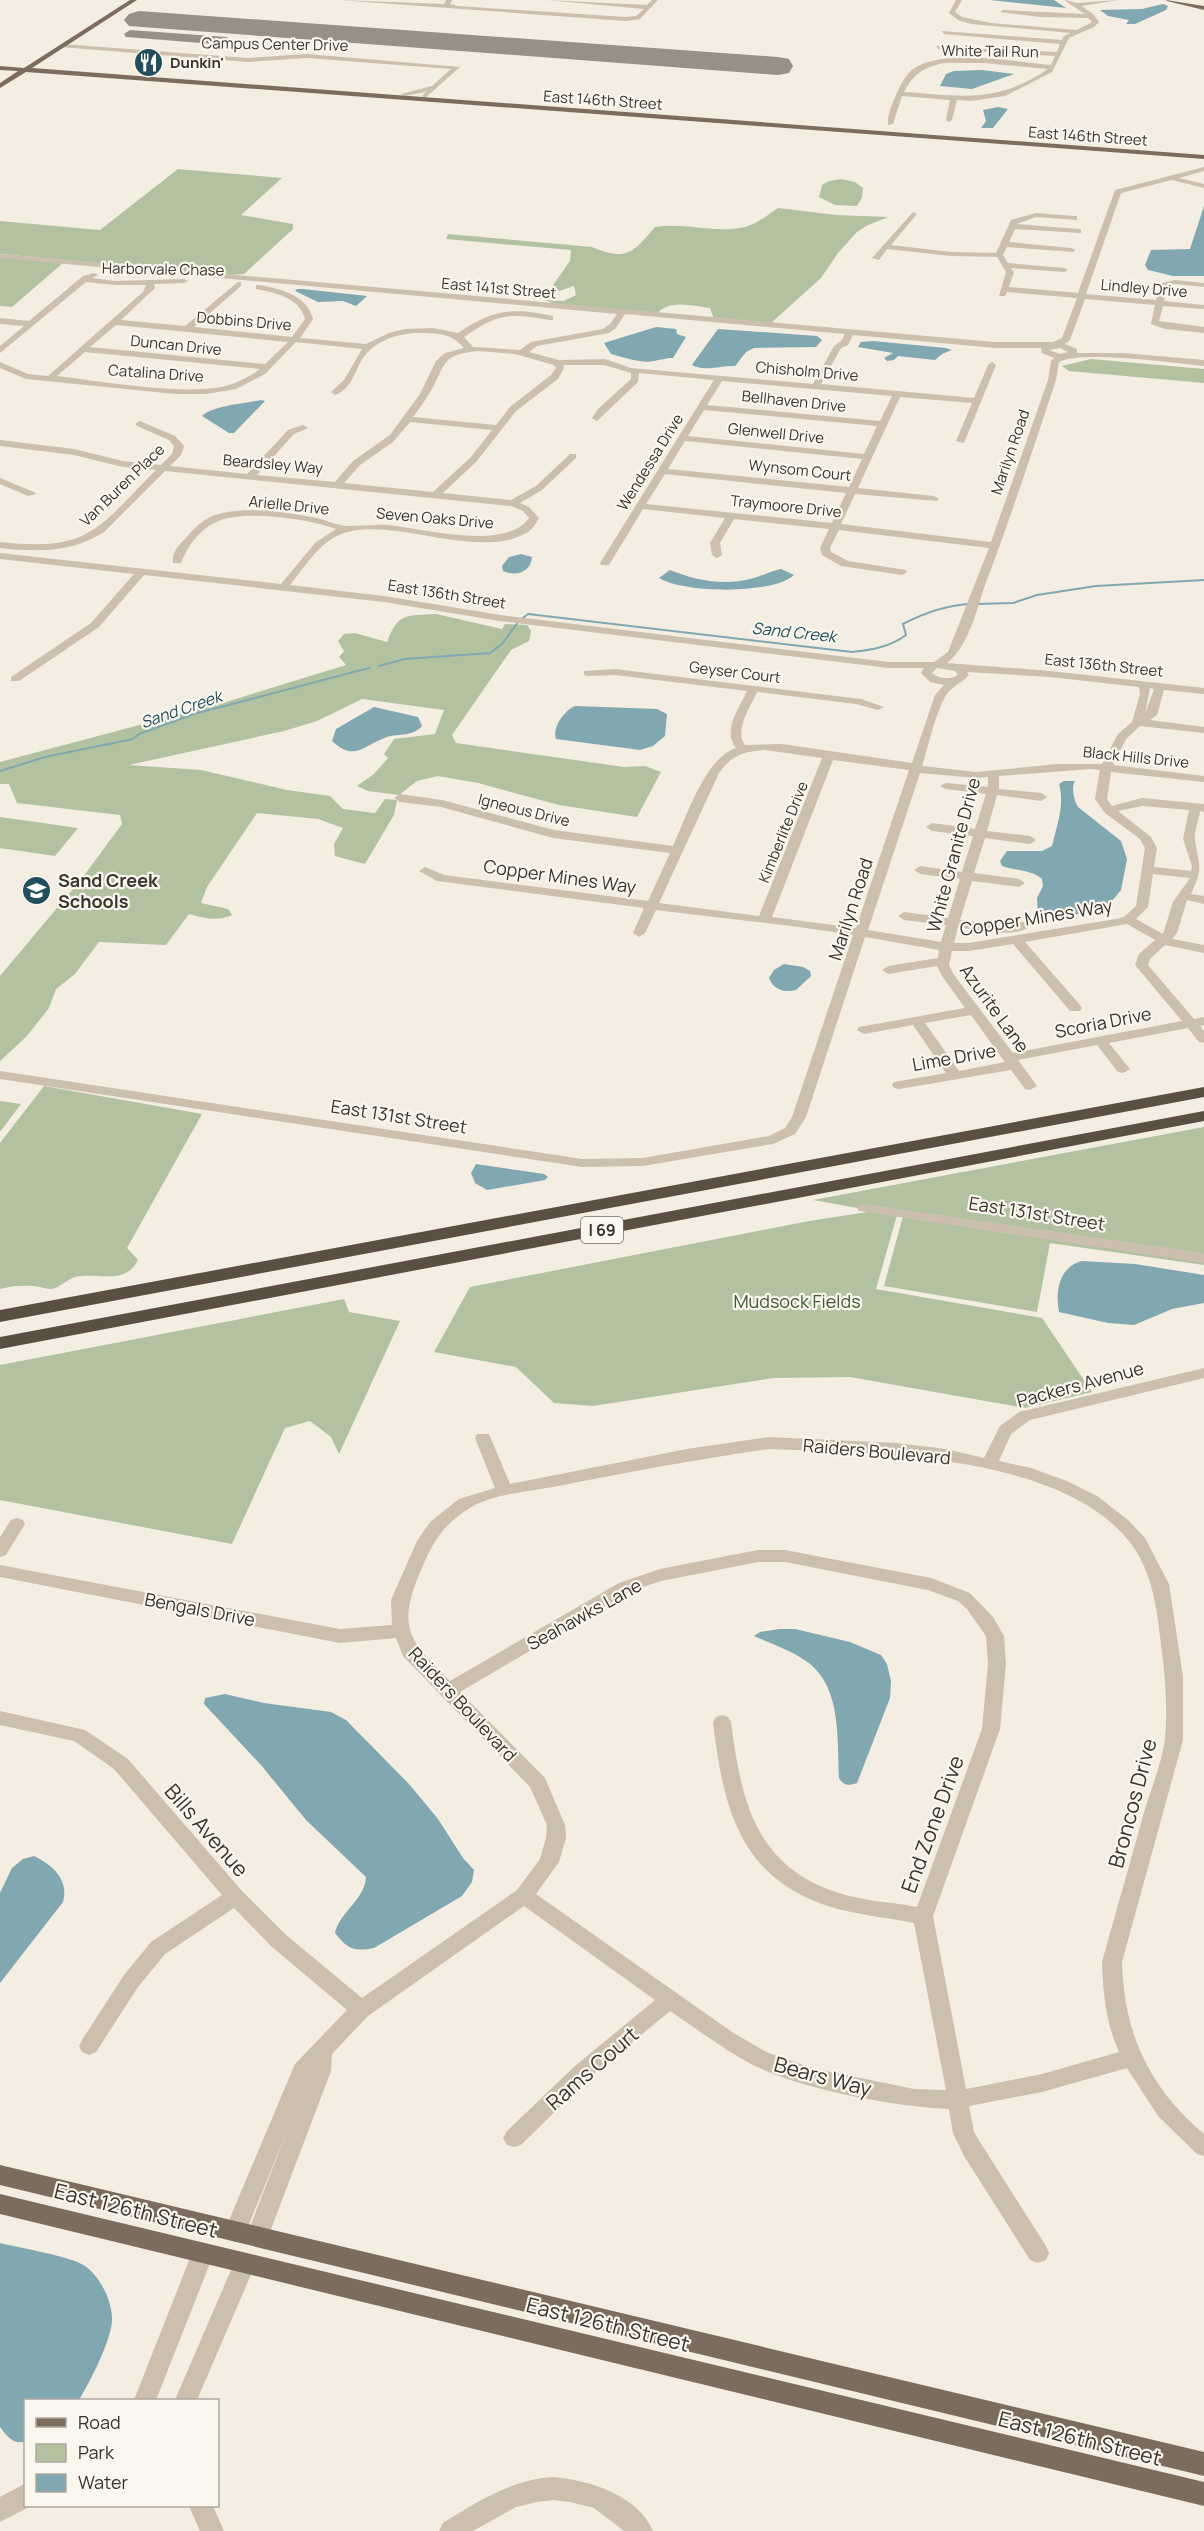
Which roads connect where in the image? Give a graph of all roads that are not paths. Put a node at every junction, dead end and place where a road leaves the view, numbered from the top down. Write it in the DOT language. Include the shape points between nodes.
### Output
graph roads {
  1 [pos="134,0"];
  2 [pos="341,0"];
  3 [pos="549,0"];
  4 [pos="655,0"];
  5 [pos="959,0"];
  6 [pos="1067,0"];
  7 [pos="1116,0"];
  8 [pos="1169,0"];
  9 [pos="449,3"];
  10 [pos="1077,5"];
  11 [pos="648,7"];
  12 [pos="1204,8"];
  13 [pos="1003,12"];
  14 [pos="1092,16"];
  15 [pos="944,32"];
  16 [pos="1078,32"];
  17 [pos="1063,42"];
  18 [pos="63,46"];
  19 [pos="938,47"];
  20 [pos="1058,54"];
  21 [pos="0,66"];
  22 [pos="1053,67"];
  23 [pos="28,68"];
  24 [pos="0,86"];
  25 [pos="433,88"];
  26 [pos="404,94"];
  27 [pos="900,94"];
  28 [pos="422,98"];
  29 [pos="954,98"];
  30 [pos="949,120"];
  31 [pos="890,124"];
  32 [pos="1204,155"];
  33 [pos="1204,169"];
  34 [pos="1172,178"];
  35 [pos="1204,186"];
  36 [pos="913,214"];
  37 [pos="1074,218"];
  38 [pos="1012,226"];
  39 [pos="1078,231"];
  40 [pos="1004,244"];
  41 [pos="886,247"];
  42 [pos="1071,250"];
  43 [pos="999,255"];
  44 [pos="0,256"];
  45 [pos="876,258"];
  46 [pos="1006,265"];
  47 [pos="101,266"];
  48 [pos="1064,270"];
  49 [pos="86,279"];
  50 [pos="150,282"];
  51 [pos="238,284"];
  52 [pos="1204,285"];
  53 [pos="1082,296"];
  54 [pos="1159,303"];
  55 [pos="1204,307"];
  56 [pos="618,312"];
  57 [pos="550,318"];
  58 [pos="0,321"];
  59 [pos="115,322"];
  60 [pos="31,324"];
  61 [pos="187,329"];
  62 [pos="1204,330"];
  63 [pos="840,331"];
  64 [pos="850,332"];
  65 [pos="458,337"];
  66 [pos="295,339"];
  67 [pos="1066,340"];
  68 [pos="838,345"];
  69 [pos="369,347"];
  70 [pos="83,349"];
  71 [pos="470,349"];
  72 [pos="0,350"];
  73 [pos="523,352"];
  74 [pos="1059,352"];
  75 [pos="558,363"];
  76 [pos="1204,363"];
  77 [pos="0,365"];
  78 [pos="992,365"];
  79 [pos="267,367"];
  80 [pos="633,370"];
  81 [pos="720,377"];
  82 [pos="50,378"];
  83 [pos="816,386"];
  84 [pos="335,392"];
  85 [pos="897,394"];
  86 [pos="978,401"];
  87 [pos="702,407"];
  88 [pos="597,418"];
  89 [pos="408,419"];
  90 [pos="140,424"];
  91 [pos="882,424"];
  92 [pos="303,428"];
  93 [pos="497,428"];
  94 [pos="683,438"];
  95 [pos="961,441"];
  96 [pos="0,443"];
  97 [pos="573,456"];
  98 [pos="867,457"];
  99 [pos="163,468"];
  100 [pos="663,471"];
  101 [pos="250,476"];
  102 [pos="0,482"];
  103 [pos="338,485"];
  104 [pos="851,490"];
  105 [pos="31,495"];
  106 [pos="435,495"];
  107 [pos="934,499"];
  108 [pos="513,504"];
  109 [pos="641,506"];
  110 [pos="731,515"];
  111 [pos="834,526"];
  112 [pos="347,530"];
  113 [pos="996,543"];
  114 [pos="0,545"];
  115 [pos="717,555"];
  116 [pos="0,556"];
  117 [pos="177,561"];
  118 [pos="604,563"];
  119 [pos="141,572"];
  120 [pos="902,572"];
  121 [pos="283,588"];
  122 [pos="952,654"];
  123 [pos="933,671"];
  124 [pos="588,673"];
  125 [pos="957,673"];
  126 [pos="15,679"];
  127 [pos="1144,684"];
  128 [pos="1160,686"];
  129 [pos="753,689"];
  130 [pos="1204,691"];
  131 [pos="940,695"];
  132 [pos="878,707"];
  133 [pos="1137,722"];
  134 [pos="1204,730"];
  135 [pos="742,749"];
  136 [pos="829,756"];
  137 [pos="916,767"];
  138 [pos="1107,767"];
  139 [pos="993,773"];
  140 [pos="1204,779"];
  141 [pos="946,786"];
  142 [pos="993,792"];
  143 [pos="1041,797"];
  144 [pos="400,798"];
  145 [pos="1200,808"];
  146 [pos="1109,810"];
  147 [pos="932,827"];
  148 [pos="980,833"];
  149 [pos="1030,840"];
  150 [pos="678,850"];
  151 [pos="1199,853"];
  152 [pos="920,870"];
  153 [pos="1149,870"];
  154 [pos="424,871"];
  155 [pos="1197,875"];
  156 [pos="968,876"];
  157 [pos="1019,883"];
  158 [pos="1185,896"];
  159 [pos="1204,900"];
  160 [pos="652,906"];
  161 [pos="904,916"];
  162 [pos="764,920"];
  163 [pos="1128,920"];
  164 [pos="954,923"];
  165 [pos="1018,928"];
  166 [pos="639,933"];
  167 [pos="860,935"];
  168 [pos="1163,940"];
  169 [pos="946,947"];
  170 [pos="1204,949"];
  171 [pos="943,961"];
  172 [pos="888,970"];
  173 [pos="1075,1008"];
  174 [pos="974,1011"];
  175 [pos="917,1021"];
  176 [pos="1198,1023"];
  177 [pos="864,1030"];
  178 [pos="1204,1038"];
  179 [pos="1100,1041"];
  180 [pos="1011,1061"];
  181 [pos="1123,1069"];
  182 [pos="0,1075"];
  183 [pos="955,1075"];
  184 [pos="899,1085"];
  185 [pos="1030,1086"];
  186 [pos="1204,1092"];
  187 [pos="1204,1116"];
  188 [pos="790,1131"];
  189 [pos="864,1208"];
  190 [pos="1204,1258"];
  191 [pos="0,1316"];
  192 [pos="0,1343"];
  193 [pos="1204,1372"];
  194 [pos="483,1438"];
  195 [pos="990,1463"];
  196 [pos="505,1491"];
  197 [pos="17,1524"];
  198 [pos="0,1551"];
  199 [pos="0,1571"];
  200 [pos="973,1605"];
  201 [pos="401,1631"];
  202 [pos="448,1691"];
  203 [pos="0,1718"];
  204 [pos="722,1722"];
  205 [pos="524,1896"];
  206 [pos="235,1897"];
  207 [pos="923,1916"];
  208 [pos="670,1999"];
  209 [pos="361,2010"];
  210 [pos="89,2046"];
  211 [pos="1131,2058"];
  212 [pos="956,2100"];
  213 [pos="514,2138"];
  214 [pos="1204,2147"];
  215 [pos="0,2175"];
  216 [pos="0,2204"];
  217 [pos="246,2235"];
  218 [pos="203,2253"];
  219 [pos="1038,2253"];
  220 [pos="245,2263"];
  221 [pos="145,2399"];
  222 [pos="186,2399"];
  223 [pos="1204,2464"];
  224 [pos="1204,2494"];
  225 [pos="24,2496"];
  226 [pos="202,2507"];
  227 [pos="0,2510"];
  228 [pos="212,2531"];
  229 [pos="451,2531"];
  230 [pos="641,2531"];
  1 -- 18 [label="main road"];
  2 -- 9 [label="street"];
  3 -- 11 [label="street"];
  4 -- 11 [label="street"];
  5 -- 16 [label="street" via="952,13 962,20"];
  6 -- 10 [label="street"];
  7 -- 10 [label="street"];
  8 -- 12 [label="main road"];
  9 -- 11 [label="street" via="634,19"];
  10 -- 14 [label="street"];
  13 -- 14 [label="street"];
  14 -- 16 [label="street" via="1095,24"];
  15 -- 17 [label="street"];
  16 -- 17 [label="street"];
  17 -- 20 [label="street"];
  18 -- 23 [label="main road"];
  18 -- 25 [label="street, Campus Center Drive" via="248,60 312,56 457,67"];
  19 -- 20 [label="street"];
  20 -- 22 [label="street"];
  21 -- 23 [label="main road, East 146th Street"];
  22 -- 27 [label="street, White Tail Run" via="978,62 933,64 916,70"];
  22 -- 29 [label="street" via="1003,95"];
  23 -- 24 [label="main road"];
  23 -- 26 [label="main road, East 146th Street"];
  23 -- 28 [label="main road, East 146th Street"];
  25 -- 26 [label="street"];
  25 -- 28 [label="street, Campus Center Drive"];
  26 -- 28 [label="main road, East 146th Street"];
  27 -- 29 [label="street"];
  27 -- 31 [label="street, White Tail Run"];
  28 -- 32 [label="main road, East 146th Street"];
  28 -- 32 [label="main road, East 146th Street"];
  29 -- 30 [label="street"];
  33 -- 34 [label="street"];
  34 -- 35 [label="street"];
  34 -- 53 [label="street" via="1126,188 1116,195"];
  36 -- 41 [label="street"];
  37 -- 38 [label="street" via="1029,216"];
  38 -- 39 [label="street"];
  38 -- 40 [label="street"];
  40 -- 42 [label="street"];
  40 -- 43 [label="street"];
  41 -- 43 [label="street"];
  41 -- 45 [label="street"];
  43 -- 46 [label="street"];
  44 -- 47 [label="street, East 141st Street"];
  46 -- 48 [label="street"];
  46 -- 53 [label="street, Lindley Drive" via="1010,274 1003,292"];
  47 -- 49 [label="street"];
  47 -- 56 [label="street, East 141st Street"];
  49 -- 50 [label="street, Harborvale Chase"];
  49 -- 60 [label="street"];
  50 -- 51 [label="street, Harborvale Chase"];
  50 -- 59 [label="street" via="146,294"];
  51 -- 61 [label="street"];
  51 -- 66 [label="street, Harborvale Chase" via="282,293 303,304 309,320"];
  52 -- 54 [label="street" via="1167,283"];
  53 -- 54 [label="street, Lindley Drive"];
  53 -- 67 [label="street"];
  54 -- 55 [label="street, Lindley Drive"];
  54 -- 62 [label="street" via="1156,324"];
  56 -- 63 [label="street, East 141st Street"];
  56 -- 73 [label="street" via="613,326 598,333 534,344"];
  57 -- 65 [label="street" via="495,316"];
  58 -- 60 [label="street"];
  59 -- 61 [label="street, Dobbins Drive"];
  59 -- 70 [label="street"];
  60 -- 72 [label="street"];
  61 -- 66 [label="street, Dobbins Drive"];
  63 -- 64 [label="street, East 141st Street"];
  63 -- 68 [label="street" via="835,342"];
  64 -- 68 [label="street" via="845,343"];
  64 -- 74 [label="street, East 141st Street"];
  65 -- 69 [label="street" via="403,331 387,335"];
  65 -- 71 [label="street"];
  66 -- 69 [label="street, Dobbins Drive"];
  66 -- 79 [label="street, Catalina Drive"];
  67 -- 74 [label="street"];
  67 -- 74 [label="street"];
  68 -- 83 [label="street"];
  69 -- 84 [label="street" via="344,387"];
  70 -- 79 [label="street, Duncan Drive"];
  70 -- 82 [label="street"];
  71 -- 73 [label="street"];
  71 -- 89 [label="street" via="446,356 438,363"];
  73 -- 75 [label="street"];
  74 -- 76 [label="street, East 141st Street"];
  74 -- 113 [label="street, Marilyn Road"];
  75 -- 80 [label="street, Chisholm Drive" via="605,362"];
  75 -- 93 [label="street" via="560,368 555,377"];
  77 -- 82 [label="street, Catalina Drive" via="26,376"];
  78 -- 86 [label="street"];
  79 -- 82 [label="street, Catalina Drive" via="242,383 206,391"];
  80 -- 81 [label="street, Chisholm Drive"];
  80 -- 88 [label="street" via="634,380"];
  81 -- 83 [label="street, Chisholm Drive"];
  81 -- 87 [label="street, Wendessa Drive"];
  83 -- 85 [label="street, Chisholm Drive"];
  85 -- 86 [label="street, Chisholm Drive"];
  85 -- 91 [label="street"];
  86 -- 95 [label="street"];
  87 -- 91 [label="street, Bellhaven Drive"];
  87 -- 94 [label="street, Wendessa Drive"];
  89 -- 93 [label="street"];
  89 -- 103 [label="street" via="388,442 353,466"];
  90 -- 99 [label="street, Van Buren Place" via="172,438 179,446"];
  91 -- 98 [label="street"];
  92 -- 101 [label="street" via="291,432"];
  93 -- 106 [label="street" via="474,459"];
  94 -- 98 [label="street, Glenwell Drive"];
  94 -- 100 [label="street, Wendessa Drive"];
  96 -- 99 [label="street, Beardsley Way"];
  97 -- 108 [label="street" via="539,488"];
  98 -- 104 [label="street"];
  99 -- 101 [label="street, Beardsley Way"];
  99 -- 114 [label="street, Van Buren Place" via="90,538 45,549"];
  100 -- 104 [label="street, Wynsom Court"];
  100 -- 109 [label="street, Wendessa Drive"];
  101 -- 103 [label="street, Beardsley Way"];
  102 -- 105 [label="street"];
  103 -- 106 [label="street, Beardsley Way"];
  104 -- 107 [label="street, Wynsom Court"];
  104 -- 111 [label="street"];
  106 -- 108 [label="street, Beardsley Way"];
  108 -- 112 [label="street, Seven Oaks Drive" via="532,514 533,523 523,533 502,538 389,528"];
  109 -- 110 [label="street, Traymoore Drive"];
  109 -- 118 [label="street, Wendessa Drive"];
  110 -- 111 [label="street, Traymoore Drive"];
  110 -- 115 [label="street" via="715,543"];
  111 -- 113 [label="street, Traymoore Drive"];
  111 -- 120 [label="street" via="825,548 836,560 862,568"];
  112 -- 117 [label="street, Arielle Drive" via="322,522 234,514 202,525 178,552"];
  112 -- 121 [label="street, Seven Oaks Drive" via="323,540"];
  113 -- 122 [label="street, Marilyn Road"];
  116 -- 119 [label="street, East 136th Street"];
  119 -- 121 [label="street, East 136th Street"];
  119 -- 126 [label="street" via="95,625"];
  121 -- 123 [label="street, East 136th Street"];
  122 -- 123 [label="street, Marilyn Road"];
  122 -- 125 [label="street"];
  123 -- 125 [label="street"];
  123 -- 125 [label="street"];
  123 -- 131 [label="street"];
  124 -- 129 [label="street, Geyser Court" via="615,672"];
  125 -- 127 [label="street, East 136th Street" via="1002,671"];
  125 -- 131 [label="street, Marilyn Road"];
  127 -- 128 [label="street, East 136th Street"];
  127 -- 133 [label="street"];
  128 -- 130 [label="street, East 136th Street"];
  128 -- 133 [label="street" via="1151,715"];
  129 -- 132 [label="street, Geyser Court"];
  129 -- 135 [label="street" via="734,732"];
  131 -- 137 [label="street, Marilyn Road"];
  133 -- 134 [label="street"];
  133 -- 138 [label="street" via="1116,745"];
  135 -- 136 [label="street, Black Hills Drive" via="778,747"];
  135 -- 150 [label="street" via="718,763"];
  136 -- 137 [label="street, Black Hills Drive"];
  136 -- 162 [label="street, Kimberlite Drive"];
  137 -- 139 [label="street, Black Hills Drive" via="963,775"];
  137 -- 167 [label="street, Marilyn Road"];
  138 -- 139 [label="street, Black Hills Drive"];
  138 -- 140 [label="street, Black Hills Drive"];
  138 -- 146 [label="street" via="1101,799"];
  139 -- 142 [label="street, White Granite Drive"];
  141 -- 142 [label="street"];
  142 -- 143 [label="street"];
  142 -- 148 [label="street, White Granite Drive"];
  144 -- 150 [label="street, Igneous Drive" via="442,804 553,834"];
  145 -- 146 [label="street" via="1142,802"];
  145 -- 151 [label="street" via="1189,839"];
  146 -- 153 [label="street, Copper Mines Way" via="1145,837 1151,848"];
  147 -- 148 [label="street"];
  148 -- 149 [label="street"];
  148 -- 156 [label="street, White Granite Drive"];
  150 -- 160 [label="street"];
  151 -- 155 [label="street"];
  152 -- 156 [label="street"];
  153 -- 155 [label="street"];
  153 -- 163 [label="street, Copper Mines Way" via="1142,907"];
  154 -- 160 [label="street, Copper Mines Way" via="441,878"];
  155 -- 158 [label="street"];
  156 -- 157 [label="street"];
  156 -- 164 [label="street, White Granite Drive"];
  158 -- 159 [label="street"];
  158 -- 168 [label="street" via="1175,911 1173,930"];
  160 -- 162 [label="street, Copper Mines Way"];
  160 -- 166 [label="street"];
  161 -- 164 [label="street"];
  162 -- 167 [label="street, Copper Mines Way" via="795,928"];
  163 -- 165 [label="street, Copper Mines Way" via="1117,924"];
  163 -- 168 [label="street"];
  164 -- 165 [label="street"];
  164 -- 169 [label="street, White Granite Drive"];
  165 -- 169 [label="street, Copper Mines Way" via="969,947"];
  165 -- 173 [label="street"];
  167 -- 169 [label="street, Copper Mines Way" via="928,949"];
  167 -- 188 [label="street, Marilyn Road" via="799,1117"];
  168 -- 170 [label="street"];
  168 -- 176 [label="street" via="1141,964"];
  169 -- 171 [label="street, Azurite Lane"];
  171 -- 172 [label="street"];
  171 -- 174 [label="street, Azurite Lane" via="945,971"];
  174 -- 175 [label="street"];
  174 -- 180 [label="street, Azurite Lane"];
  175 -- 177 [label="street"];
  175 -- 183 [label="street"];
  176 -- 178 [label="street"];
  176 -- 179 [label="street, Scoria Drive"];
  179 -- 180 [label="street, Scoria Drive"];
  179 -- 181 [label="street"];
  180 -- 183 [label="street, Lime Drive"];
  180 -- 185 [label="street, Azurite Lane"];
  182 -- 188 [label="street, East 131st Street" via="582,1163 654,1161 762,1143"];
  183 -- 184 [label="street, Lime Drive"];
  186 -- 191 [label="highway, I 69"];
  187 -- 192 [label="highway, I 69"];
  189 -- 190 [label="street, East 131st Street"];
  193 -- 195 [label="street, Packers Avenue" via="1025,1416 1003,1431"];
  194 -- 196 [label="street"];
  195 -- 196 [label="street, Raiders Boulevard" via="896,1449 769,1443"];
  195 -- 211 [label="street, Broncos Drive" via="1061,1485 1091,1500 1122,1524 1150,1560 1165,1606 1174,1677 1174,1740 1112,1962 1110,1985"];
  196 -- 201 [label="street, Raiders Boulevard" via="465,1503 449,1514 425,1541 400,1600"];
  197 -- 198 [label="street"];
  199 -- 201 [label="street, Bengals Drive" via="340,1636"];
  200 -- 202 [label="street, Seahawks Lane" via="964,1597 931,1584 784,1556 758,1556 660,1575 625,1587"];
  200 -- 207 [label="street, End Zone Drive" via="995,1636 997,1664 991,1729"];
  201 -- 202 [label="street, Raiders Boulevard" via="409,1651"];
  202 -- 205 [label="street, Raiders Boulevard" via="538,1783 550,1806 556,1825 554,1847 549,1862"];
  203 -- 206 [label="street, Bills Avenue" via="80,1735 106,1752 121,1764"];
  204 -- 207 [label="street" via="725,1754 745,1829 778,1871 804,1888 840,1902"];
  205 -- 208 [label="street, Bears Way"];
  205 -- 209 [label="street, Raiders Boulevard"];
  206 -- 209 [label="street, Bills Avenue" via="278,1940"];
  206 -- 210 [label="street" via="158,1948 131,1981"];
  207 -- 212 [label="street, End Zone Drive"];
  208 -- 212 [label="street, Bears Way" via="725,2038 784,2069 914,2098"];
  208 -- 213 [label="street, Rams Court" via="582,2072"];
  209 -- 217 [label="street, Raiders Boulevard" via="340,2028 322,2053 321,2071"];
  211 -- 212 [label="street, Bears Way" via="1042,2083"];
  211 -- 214 [label="street, Broncos Drive" via="1166,2110"];
  212 -- 219 [label="street, End Zone Drive" via="972,2149"];
  215 -- 217 [label="main road, East 126th Street"];
  216 -- 218 [label="main road, East 126th Street"];
  217 -- 223 [label="main road, East 126th Street"];
  218 -- 220 [label="main road, East 126th Street"];
  218 -- 221 [label="street"];
  220 -- 222 [label="street"];
  220 -- 224 [label="main road, East 126th Street"];
  225 -- 227 [label="street"];
  226 -- 228 [label="street"];
  229 -- 230 [label="street" via="503,2501 547,2488 597,2497 626,2515"];
}
